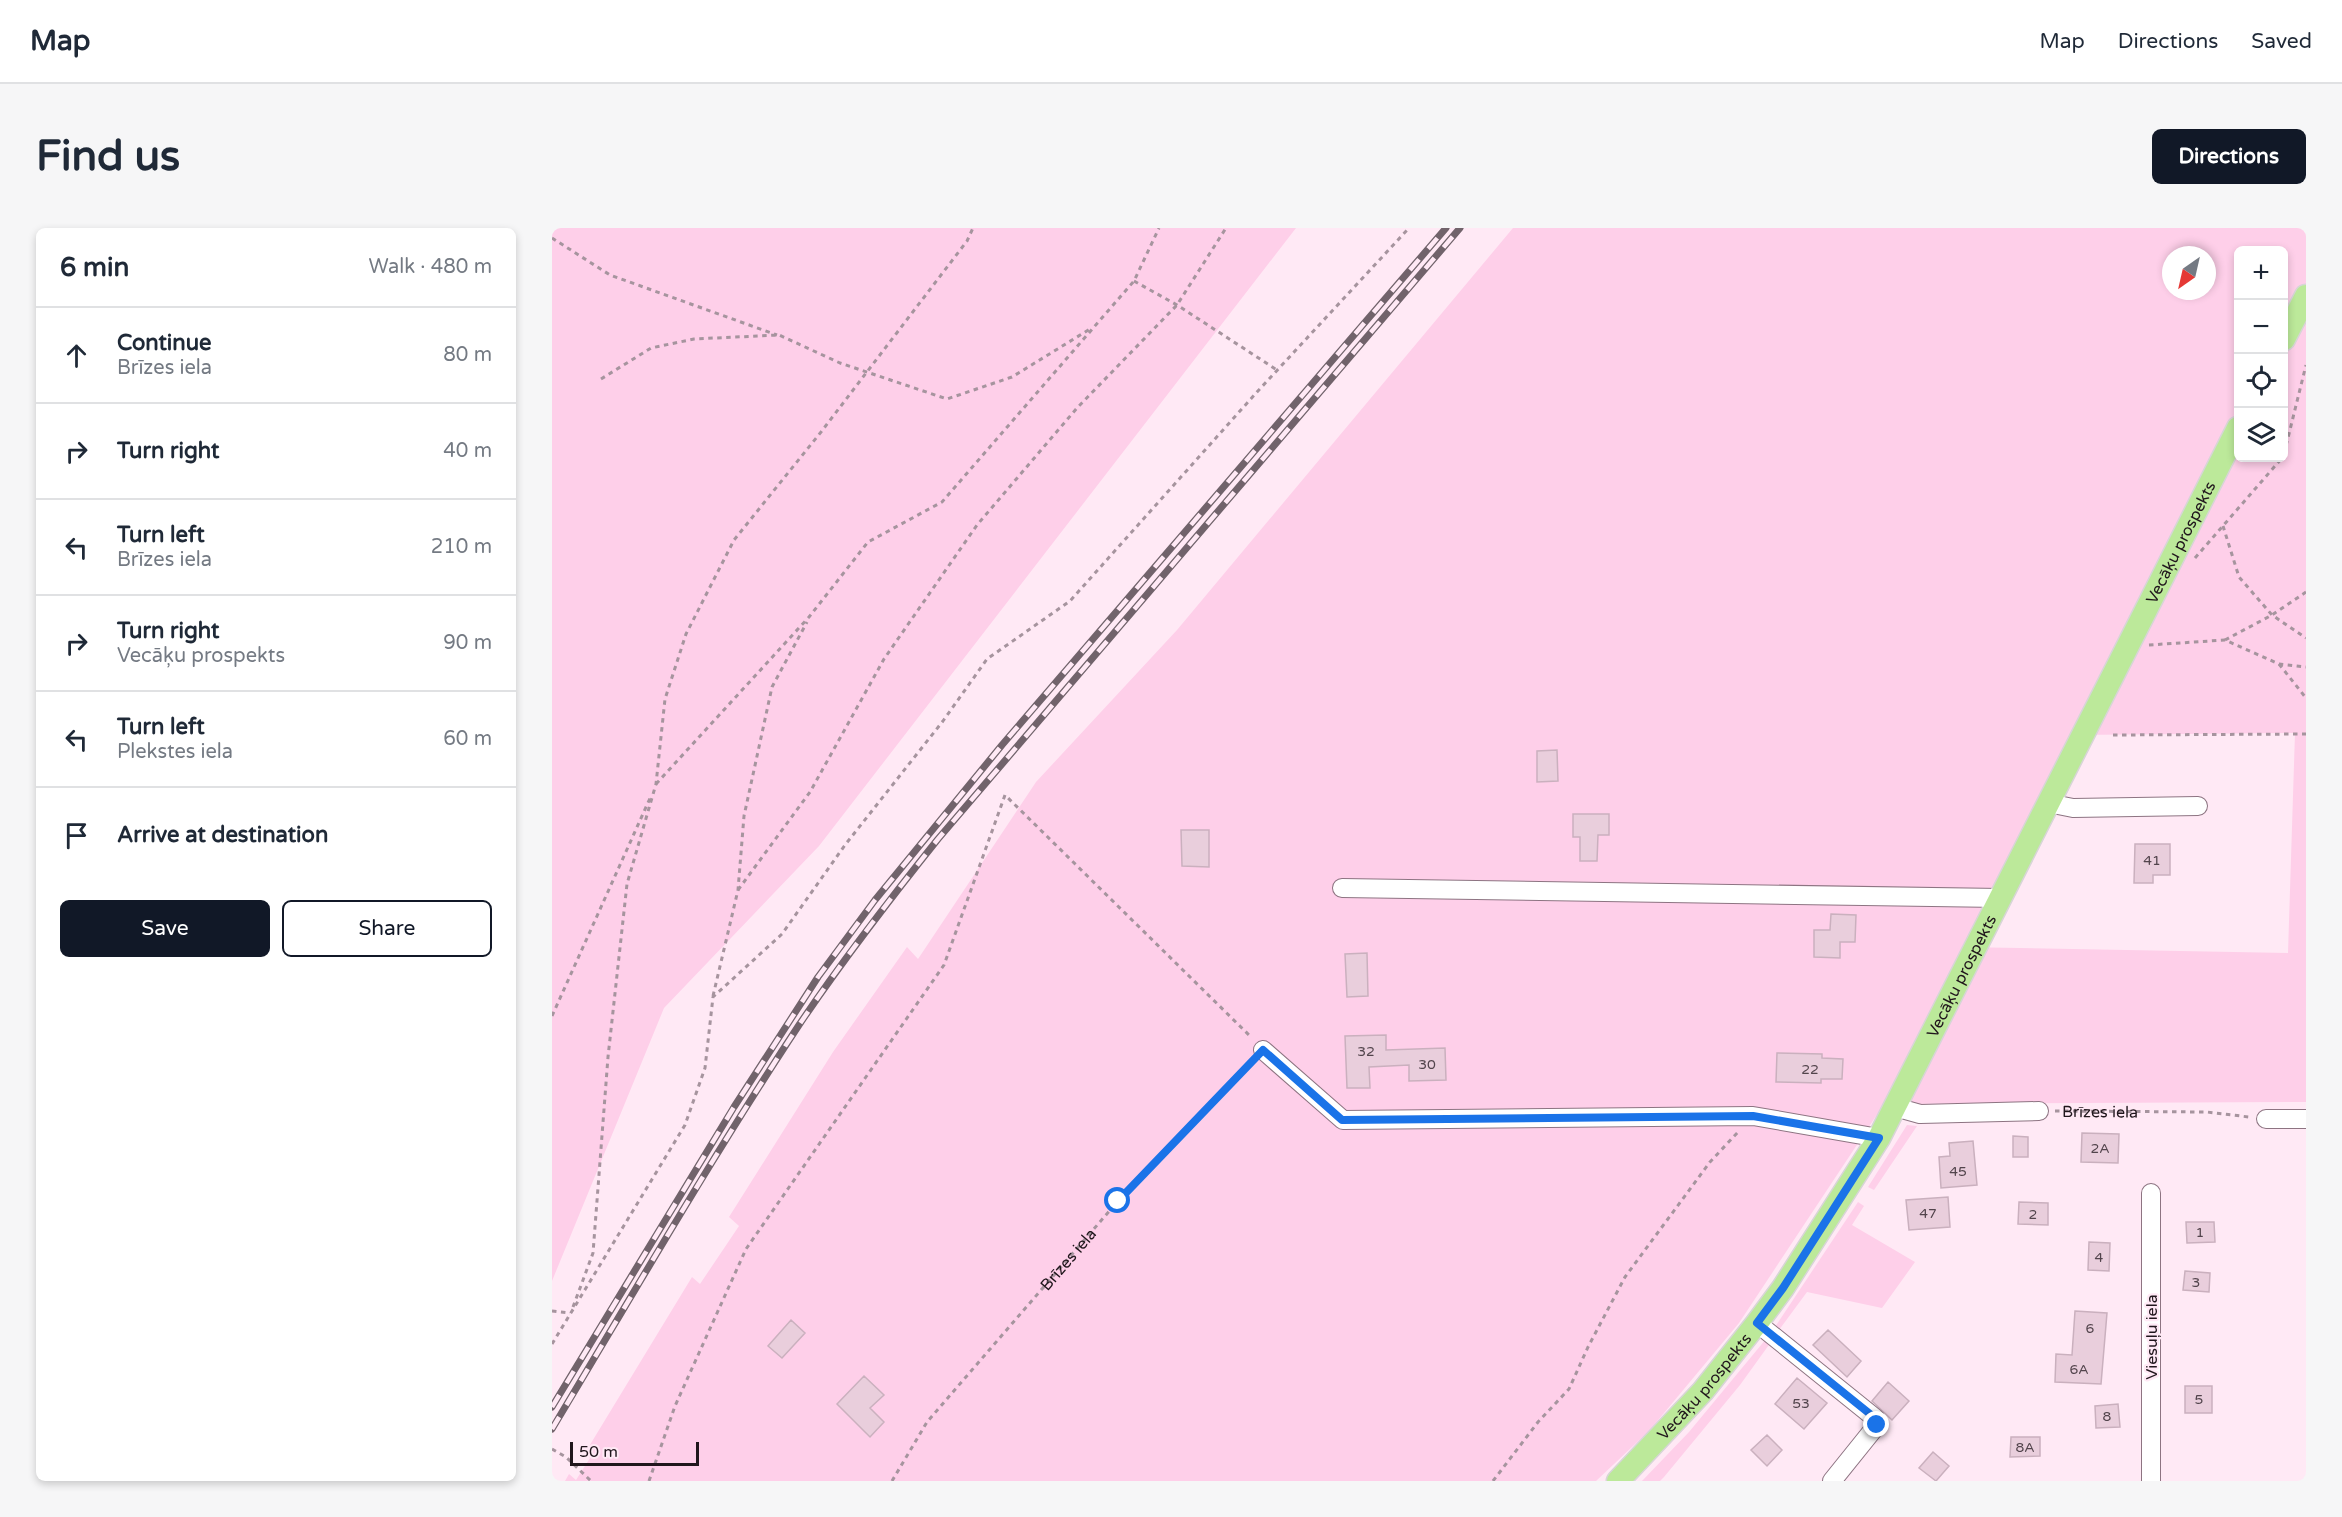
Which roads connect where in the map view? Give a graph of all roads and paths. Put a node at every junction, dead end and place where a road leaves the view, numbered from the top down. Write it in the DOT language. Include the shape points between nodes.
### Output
graph roads {
  1 [pos="973,228"];
  2 [pos="1159,228"];
  3 [pos="1226,228"];
  4 [pos="1410,228"];
  5 [pos="552,238"];
  6 [pos="1134,281"];
  7 [pos="2306,296"];
  8 [pos="1177,305"];
  9 [pos="1094,327"];
  10 [pos="2288,330"];
  11 [pos="779,335"];
  12 [pos="2306,365"];
  13 [pos="1277,370"];
  14 [pos="867,372"];
  15 [pos="601,379"];
  16 [pos="2288,435"];
  17 [pos="2234,436"];
  18 [pos="2222,525"];
  19 [pos="2306,592"];
  20 [pos="2272,615"];
  21 [pos="809,617"];
  22 [pos="2306,638"];
  23 [pos="2225,640"];
  24 [pos="2145,645"];
  25 [pos="2279,664"];
  26 [pos="2306,667"];
  27 [pos="2306,698"];
  28 [pos="2306,734"];
  29 [pos="2113,735"];
  30 [pos="656,784"];
  31 [pos="2048,803"];
  32 [pos="2198,806"];
  33 [pos="1342,888"];
  34 [pos="738,890"];
  35 [pos="2000,898"];
  36 [pos="713,997"];
  37 [pos="552,1016"];
  38 [pos="1263,1050"];
  39 [pos="1895,1107"];
  40 [pos="2039,1111"];
  41 [pos="1753,1116"];
  42 [pos="2266,1119"];
  43 [pos="2306,1119"];
  44 [pos="1879,1138"];
  45 [pos="2151,1193"];
  46 [pos="552,1311"];
  47 [pos="570,1314"];
  48 [pos="1757,1323"];
  49 [pos="552,1344"];
  50 [pos="552,1449"];
  51 [pos="591,1481"];
  52 [pos="649,1481"];
  53 [pos="892,1481"];
  54 [pos="1493,1481"];
  55 [pos="1618,1481"];
  56 [pos="1832,1481"];
  57 [pos="2151,1481"];
  1 -- 14 [label="path"];
  2 -- 6 [label="path"];
  3 -- 8 [label="path"];
  4 -- 13 [label="path"];
  5 -- 11 [label="path" via="610,275"];
  6 -- 8 [label="path"];
  6 -- 9 [label="path"];
  7 -- 10 [label="main road"];
  8 -- 13 [label="path"];
  8 -- 34 [label="path" via="1077,408 976,525 884,659 810,792"];
  9 -- 14 [label="path" via="1012,377 947,399"];
  9 -- 21 [label="path" via="942,502 868,542"];
  11 -- 14 [label="path"];
  11 -- 15 [label="path" via="694,339 651,348"];
  12 -- 16 [label="path"];
  13 -- 36 [label="path" via="1070,601 987,659 782,934"];
  14 -- 30 [label="path" via="734,540 686,634 665,699"];
  17 -- 31 [label="main road, Vecāķu prospekts"];
  18 -- 20 [label="path" via="2239,577"];
  19 -- 20 [label="path"];
  20 -- 22 [label="path"];
  20 -- 23 [label="path"];
  21 -- 30 [label="path"];
  21 -- 34 [label="path" via="772,687 744,816"];
  23 -- 24 [label="path"];
  23 -- 25 [label="path"];
  25 -- 26 [label="path"];
  25 -- 27 [label="path"];
  28 -- 29 [label="path"];
  30 -- 37 [label="path"];
  30 -- 47 [label="path" via="627,884 593,1253"];
  31 -- 32 [label="street" via="2073,808"];
  31 -- 35 [label="main road, Vecāķu prospekts"];
  33 -- 35 [label="street"];
  34 -- 36 [label="path"];
  35 -- 39 [label="main road, Vecāķu prospekts"];
  36 -- 47 [label="path" via="705,1068 685,1125"];
  38 -- 41 [label="street" via="1342,1120"];
  38 -- 52 [label="path" via="1005,795 944,965 746,1249 675,1406"];
  38 -- 53 [label="path, Brīzes iela" via="1118,1201 927,1422"];
  39 -- 40 [label="street, Brīzes iela" via="1920,1114"];
  39 -- 44 [label="main road, Vecāķu prospekts"];
  40 -- 42 [label="path, Brīzes iela" via="2207,1112"];
  41 -- 44 [label="street"];
  41 -- 54 [label="path" via="1710,1162 1625,1277 1569,1389"];
  42 -- 43 [label="street"];
  44 -- 48 [label="main road, Vecāķu prospekts"];
  45 -- 57 [label="street, Viesuļu iela"];
  46 -- 47 [label="path"];
  47 -- 49 [label="path"];
  48 -- 55 [label="main road, Vecāķu prospekts" via="1703,1391"];
  48 -- 56 [label="street" via="1875,1418 1877,1425"];
  50 -- 51 [label="path"];
}
